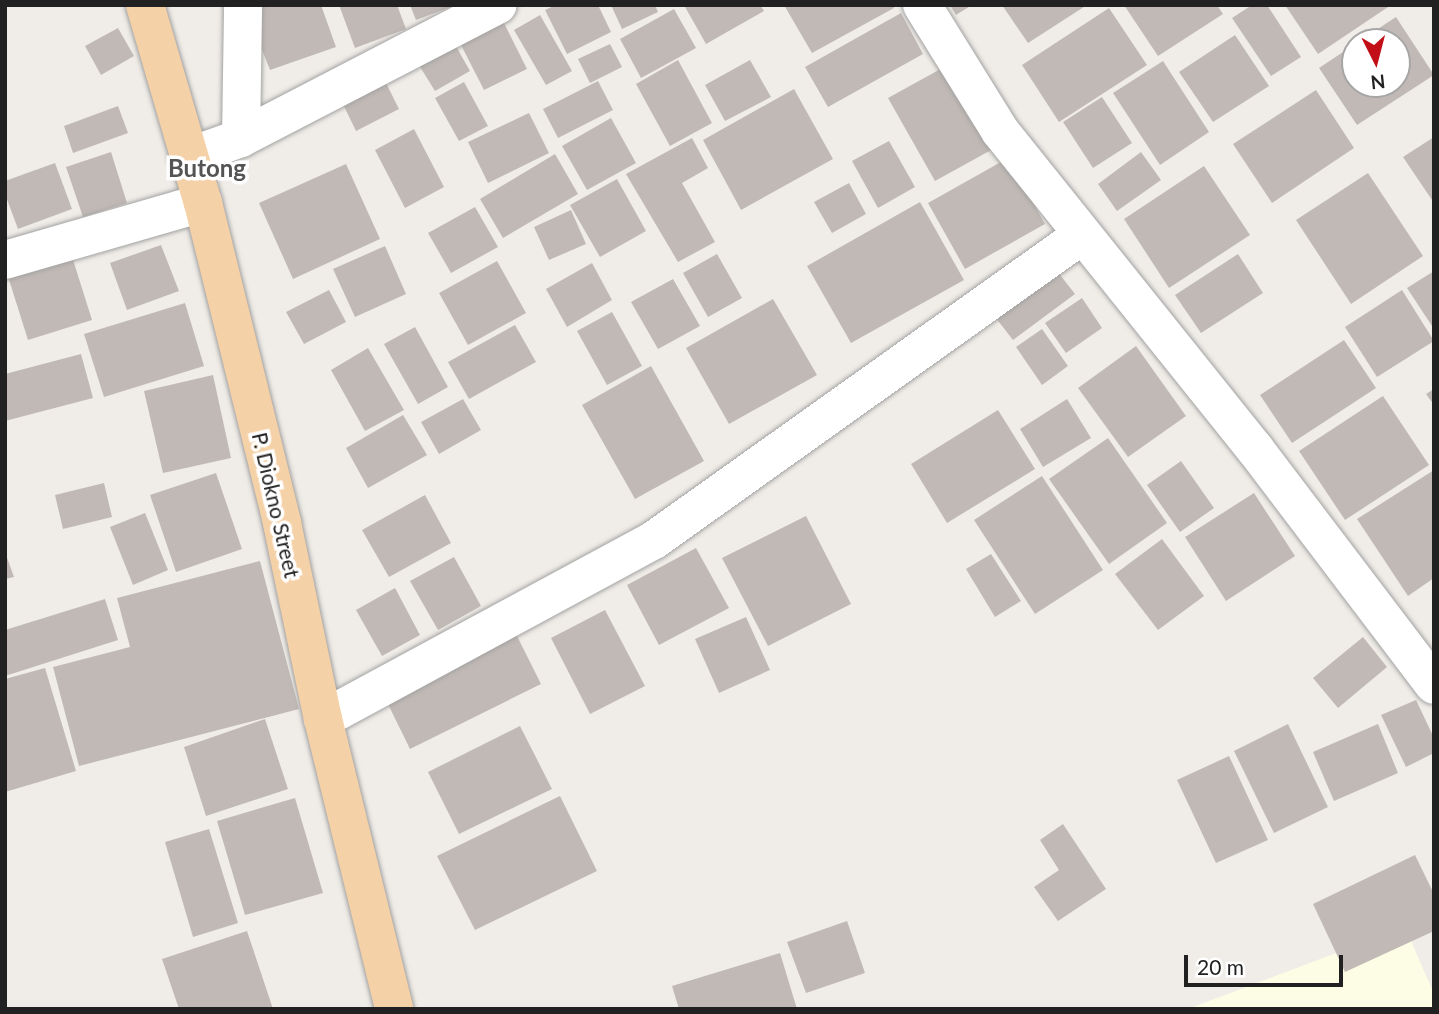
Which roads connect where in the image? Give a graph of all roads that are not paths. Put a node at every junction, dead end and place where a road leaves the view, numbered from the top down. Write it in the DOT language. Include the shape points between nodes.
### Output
graph roads {
  1 [pos="145,5"];
  2 [pos="243,5"];
  3 [pos="498,5"];
  4 [pos="922,5"];
  5 [pos="241,138"];
  6 [pos="188,157"];
  7 [pos="203,203"];
  8 [pos="1082,235"];
  9 [pos="5,260"];
  10 [pos="1434,685"];
  11 [pos="323,719"];
  12 [pos="394,1009"];
  1 -- 6 [label="main road, P. Diokno Street"];
  2 -- 5 [label="street"];
  3 -- 5 [label="street"];
  4 -- 8 [label="street" via="1000,131"];
  5 -- 6 [label="street"];
  6 -- 7 [label="main road, P. Diokno Street"];
  7 -- 9 [label="street"];
  7 -- 11 [label="main road, P. Diokno Street" via="282,523"];
  8 -- 10 [label="street" via="1255,449"];
  8 -- 11 [label="street" via="654,540"];
  11 -- 12 [label="main road, P. Diokno Street"];
}
